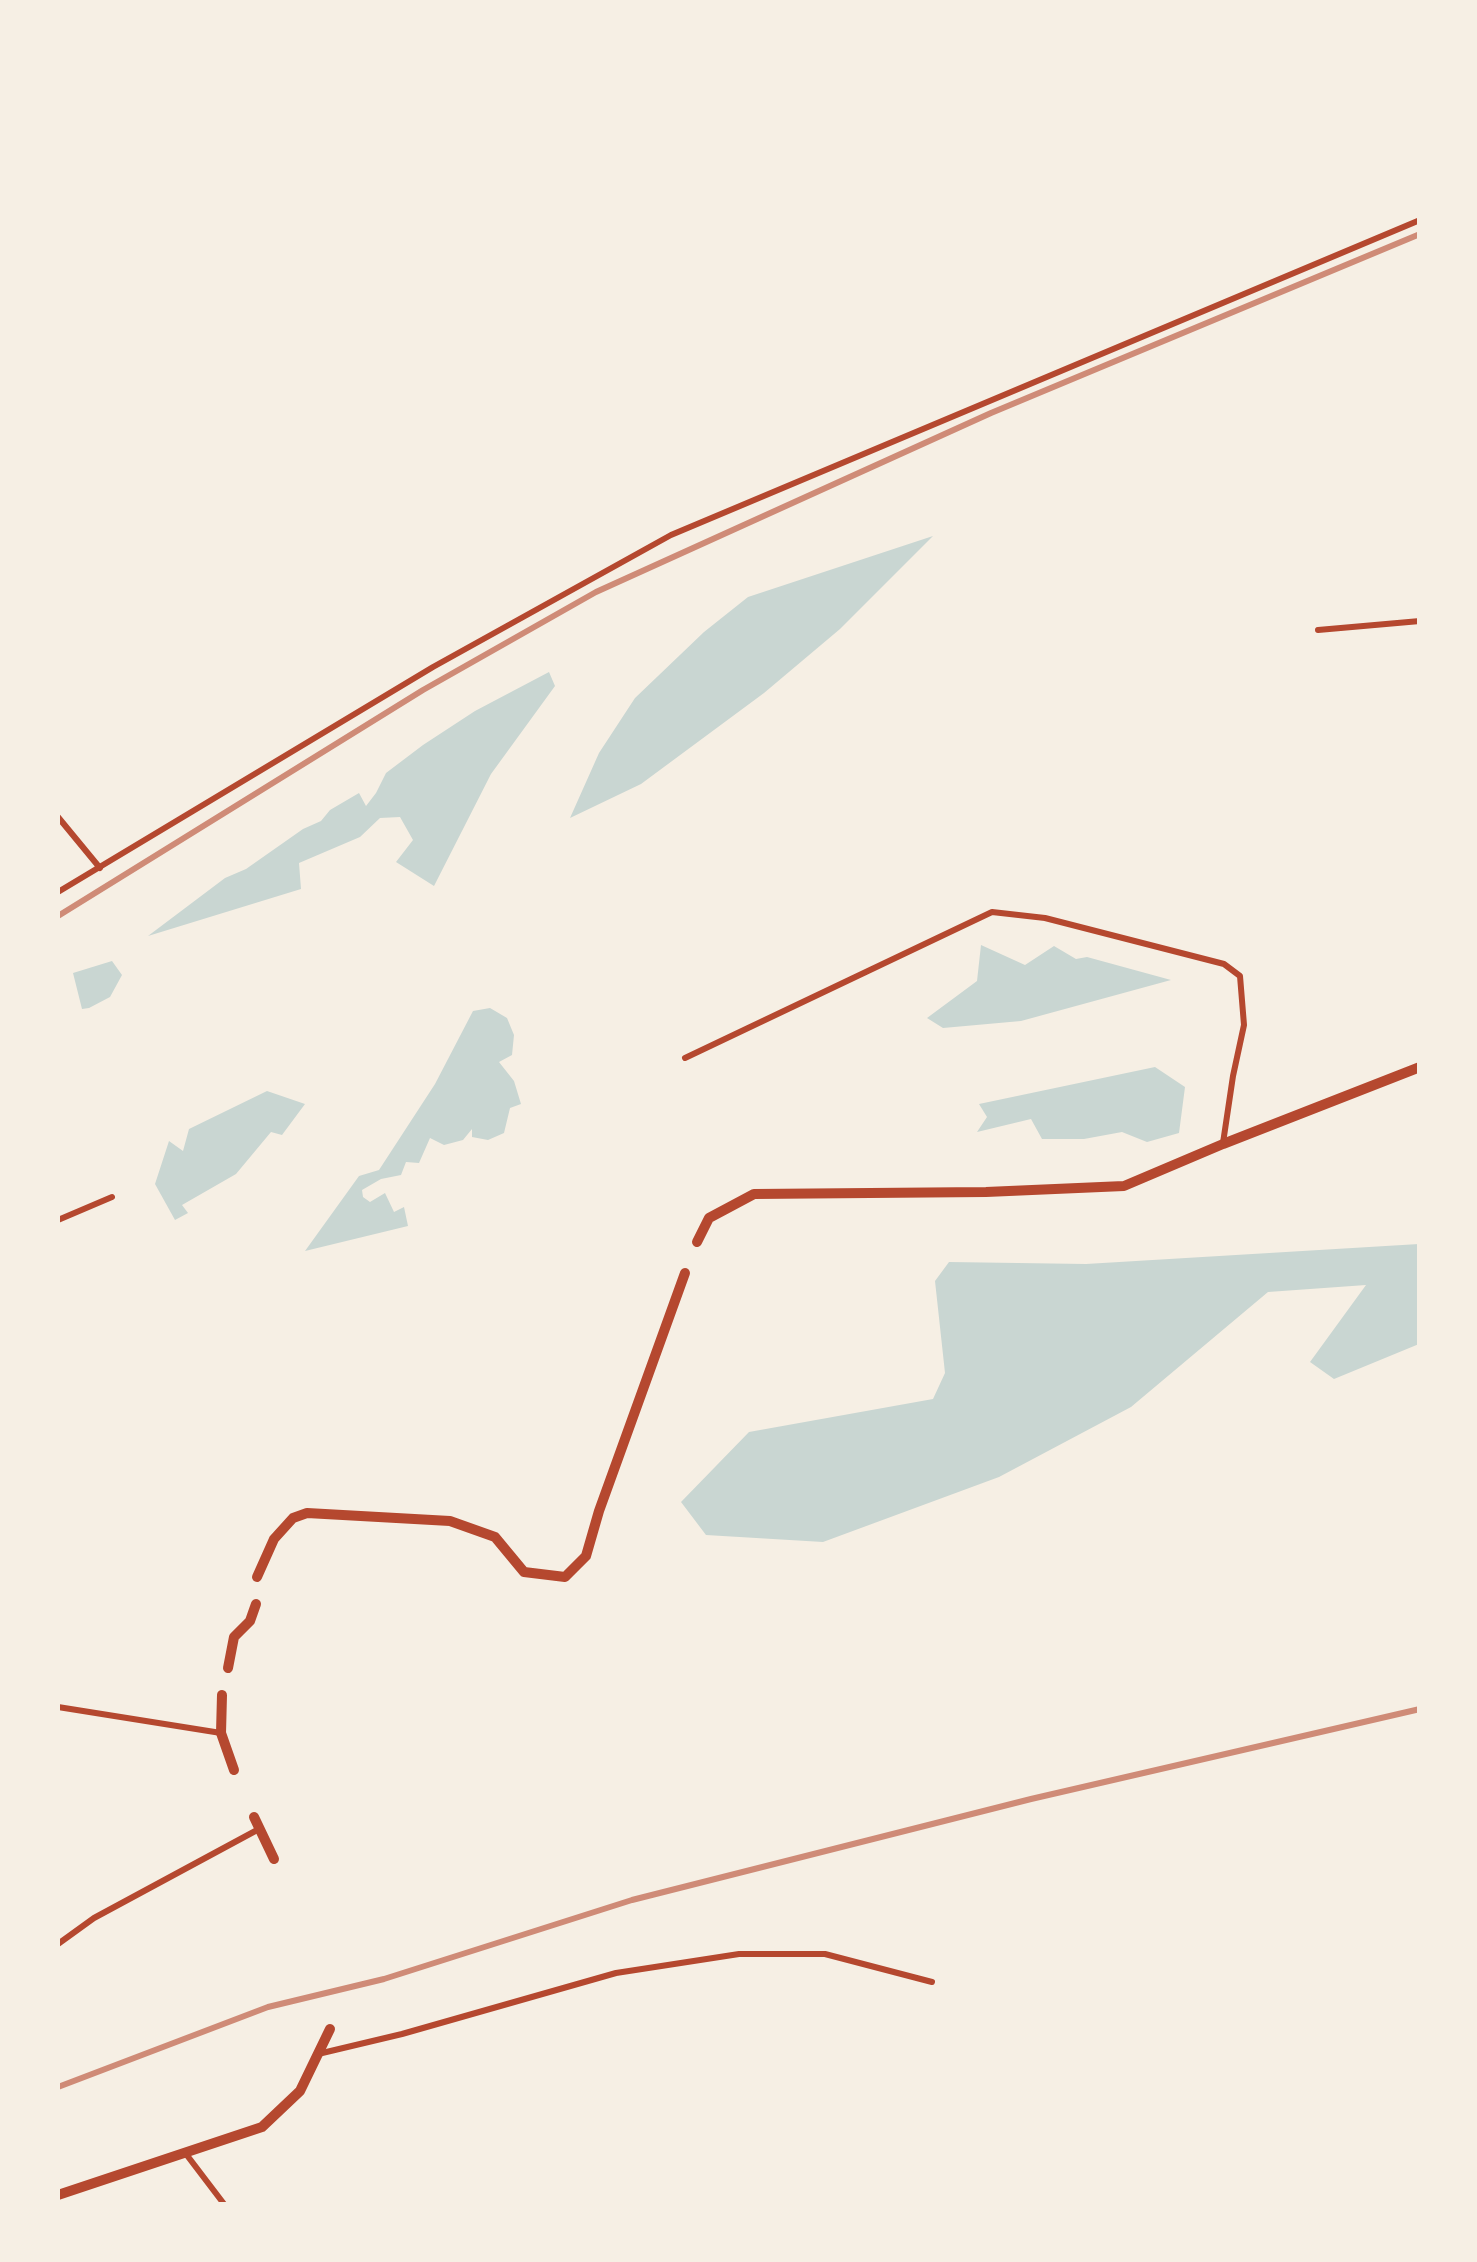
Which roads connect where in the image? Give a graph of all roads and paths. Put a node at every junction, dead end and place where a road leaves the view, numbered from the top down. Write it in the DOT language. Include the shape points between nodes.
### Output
graph roads {
  1 [pos="1420,220"];
  2 [pos="1420,621"];
  3 [pos="1318,630"];
  4 [pos="58,817"];
  5 [pos="100,868"];
  6 [pos="58,892"];
  7 [pos="685,1058"];
  8 [pos="1420,1067"];
  9 [pos="1223,1144"];
  10 [pos="112,1197"];
  11 [pos="58,1220"];
  12 [pos="698,1242"];
  13 [pos="685,1273"];
  14 [pos="257,1577"];
  15 [pos="256,1604"];
  16 [pos="228,1668"];
  17 [pos="222,1695"];
  18 [pos="58,1706"];
  19 [pos="221,1733"];
  20 [pos="234,1770"];
  21 [pos="257,1823"];
  22 [pos="274,1859"];
  23 [pos="58,1944"];
  24 [pos="932,1982"];
  25 [pos="330,2029"];
  26 [pos="317,2054"];
  27 [pos="185,2153"];
  28 [pos="58,2196"];
  29 [pos="224,2204"];
  1 -- 5 [label="lane" via="671,535 433,667"];
  2 -- 3 [label="lane"];
  4 -- 5 [label="lane"];
  5 -- 6 [label="lane"];
  7 -- 9 [label="lane" via="992,912 1045,918 1224,964 1240,976 1244,1025"];
  8 -- 9 [label="street"];
  9 -- 12 [label="street" via="1124,1186 754,1194 709,1218"];
  10 -- 11 [label="lane"];
  13 -- 14 [label="street" via="586,1556 565,1577 524,1572 495,1537 450,1521 307,1514 293,1518 274,1539"];
  15 -- 16 [label="street" via="234,1636"];
  17 -- 19 [label="street"];
  18 -- 19 [label="lane"];
  19 -- 20 [label="street"];
  21 -- 22 [label="street"];
  21 -- 23 [label="lane"];
  24 -- 26 [label="lane" via="825,1954 739,1954 616,1973"];
  25 -- 26 [label="street"];
  26 -- 27 [label="street" via="300,2091 262,2127"];
  27 -- 28 [label="street"];
  27 -- 29 [label="lane"];
}
